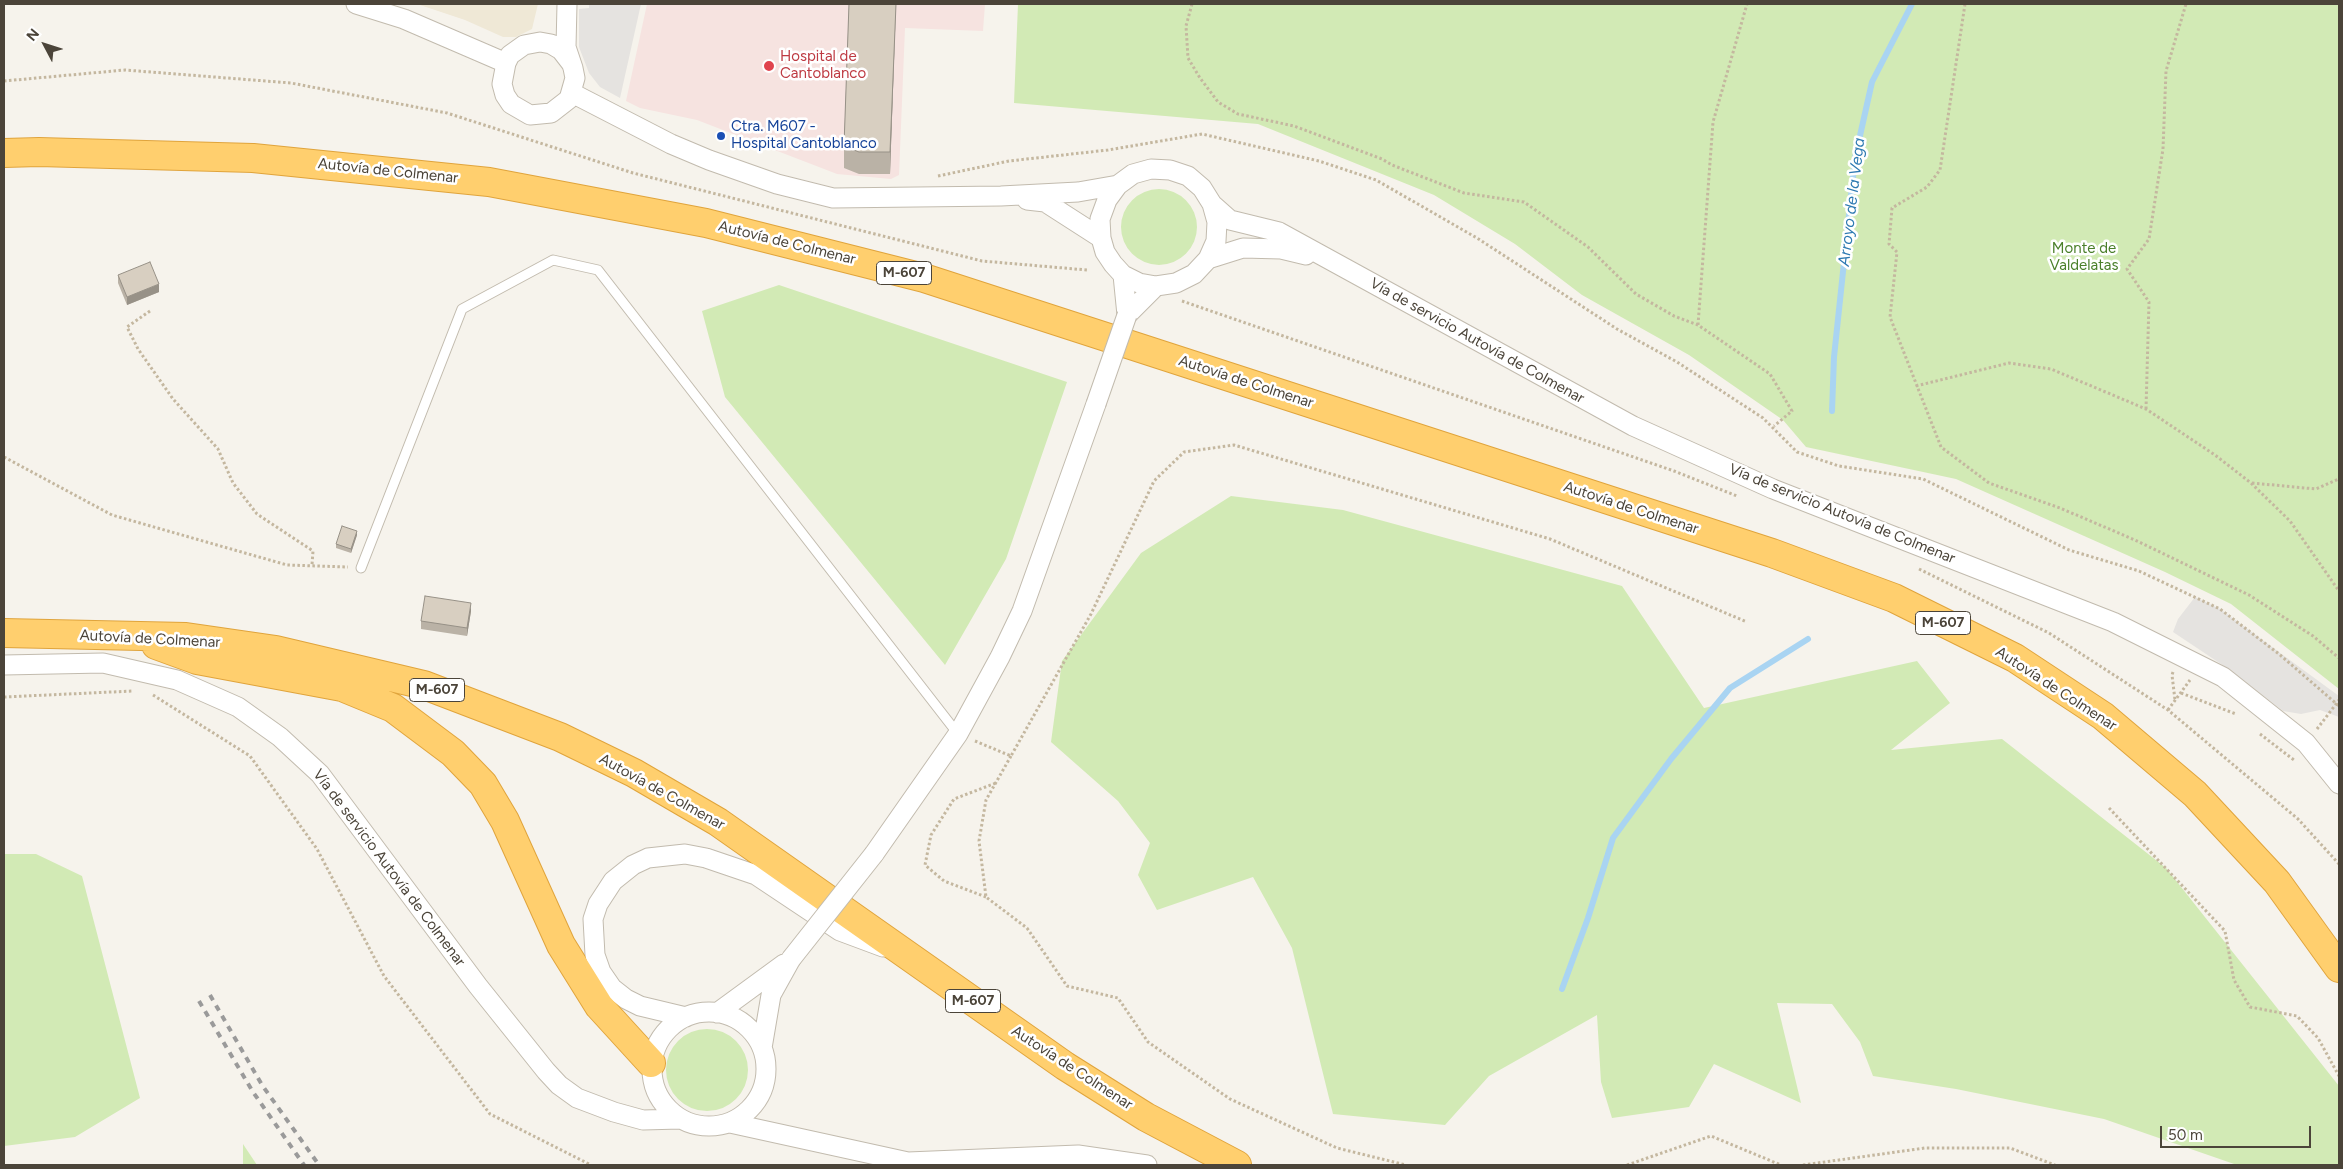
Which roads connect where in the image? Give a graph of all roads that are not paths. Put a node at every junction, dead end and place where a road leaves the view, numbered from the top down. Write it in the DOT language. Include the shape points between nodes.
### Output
graph roads {
  1 [pos="356,4"];
  2 [pos="566,9"];
  3 [pos="540,42"];
  4 [pos="506,63"];
  5 [pos="571,63"];
  6 [pos="572,93"];
  7 [pos="4,153"];
  8 [pos="1118,185"];
  9 [pos="1001,196"];
  10 [pos="1212,204"];
  11 [pos="1101,238"];
  12 [pos="1208,259"];
  13 [pos="1330,260"];
  14 [pos="1123,275"];
  15 [pos="1156,286"];
  16 [pos="1127,315"];
  17 [pos="361,568"];
  18 [pos="4,633"];
  19 [pos="131,636"];
  20 [pos="4,665"];
  21 [pos="958,734"];
  22 [pos="2339,784"];
  23 [pos="908,956"];
  24 [pos="791,959"];
  25 [pos="2339,968"];
  26 [pos="717,1013"];
  27 [pos="686,1017"];
  28 [pos="762,1048"];
  29 [pos="651,1064"];
  30 [pos="680,1119"];
  31 [pos="730,1123"];
  32 [pos="1147,1165"];
  33 [pos="1237,1165"];
  1 -- 4 [label="street" via="404,19"];
  2 -- 3 [label="street" via="555,31"];
  2 -- 5 [label="street" via="566,47"];
  3 -- 4 [label="street" via="516,49"];
  3 -- 5 [label="street" via="561,50"];
  4 -- 6 [label="street" via="502,84 508,99 520,110 530,114 551,113 561,107"];
  5 -- 6 [label="street" via="575,78"];
  6 -- 9 [label="street" via="709,160 777,184 833,198"];
  7 -- 25 [label="highway, Autovía de Colmenar / M-607" via="253,158 489,182 706,223 924,278 1772,554 1894,598 2006,653 2102,716 2195,794 2277,882"];
  8 -- 9 [label="street" via="1078,192"];
  8 -- 10 [label="street" via="1133,174 1151,169 1170,170 1188,176 1202,188"];
  8 -- 11 [label="street" via="1106,200 1100,219"];
  9 -- 11 [label="street" via="1045,202"];
  10 -- 12 [label="street" via="1217,222 1216,241"];
  10 -- 13 [label="street, Vía de servicio Autovía de Colmenar" via="1230,220 1279,232"];
  11 -- 14 [label="street" via="1109,258"];
  12 -- 13 [label="street" via="1243,248 1281,249"];
  12 -- 15 [label="street" via="1194,274 1176,283"];
  13 -- 22 [label="street, Vía de servicio Autovía de Colmenar" via="1633,426 1773,489 2114,622 2223,677 2306,744"];
  14 -- 15 [label="street" via="1139,283"];
  14 -- 16 [label="street"];
  15 -- 16 [label="street"];
  16 -- 21 [label="street, bridge" via="1022,611"];
  17 -- 21 [label="lane" via="462,309 553,260 598,270"];
  18 -- 19 [label="highway, Autovía de Colmenar / M-607"];
  19 -- 23 [label="highway, Autovía de Colmenar / M-607" via="186,638 276,650 424,684 560,737 634,773 718,822"];
  19 -- 29 [label="highway" via="197,660 342,687 393,708 453,753 483,784 505,821 561,945 599,1006"];
  20 -- 30 [label="street, Vía de servicio Autovía de Colmenar" via="103,663 177,680 238,707 280,737 320,774 478,986 560,1085 577,1098 614,1112 643,1120"];
  21 -- 24 [label="street, bridge" via="874,854"];
  23 -- 27 [label="street" via="840,931 756,875 685,854 648,858 613,881 598,904 593,919 595,955 612,988 626,999 640,1006"];
  23 -- 33 [label="highway, Autovía de Colmenar / M-607" via="1065,1066 1146,1117"];
  24 -- 26 [label="street"];
  24 -- 28 [label="street" via="771,994"];
  26 -- 27 [label="street"];
  26 -- 28 [label="street" via="738,1019"];
  27 -- 29 [label="street" via="671,1026 657,1044"];
  28 -- 31 [label="street" via="768,1066 764,1088 754,1105"];
  29 -- 30 [label="street" via="651,1078 658,1096"];
  30 -- 31 [label="street" via="696,1124"];
  31 -- 32 [label="street" via="908,1162 1078,1154"];
}
